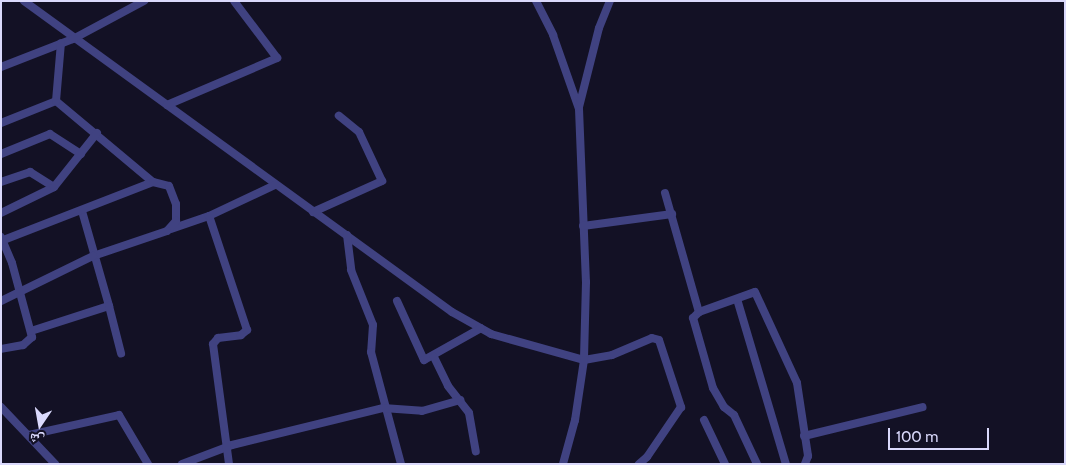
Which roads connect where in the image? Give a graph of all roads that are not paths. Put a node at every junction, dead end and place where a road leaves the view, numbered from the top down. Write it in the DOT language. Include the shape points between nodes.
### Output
graph roads {
  1 [pos="24,1"];
  2 [pos="144,1"];
  3 [pos="234,1"];
  4 [pos="536,1"];
  5 [pos="610,1"];
  6 [pos="73,39"];
  7 [pos="61,43"];
  8 [pos="1,68"];
  9 [pos="56,101"];
  10 [pos="167,105"];
  11 [pos="579,109"];
  12 [pos="340,116"];
  13 [pos="1,123"];
  14 [pos="97,133"];
  15 [pos="1,154"];
  16 [pos="82,154"];
  17 [pos="1,182"];
  18 [pos="153,182"];
  19 [pos="275,185"];
  20 [pos="54,187"];
  21 [pos="665,193"];
  22 [pos="82,211"];
  23 [pos="313,212"];
  24 [pos="1,213"];
  25 [pos="672,214"];
  26 [pos="209,216"];
  27 [pos="583,226"];
  28 [pos="167,230"];
  29 [pos="347,235"];
  30 [pos="2,239"];
  31 [pos="93,256"];
  32 [pos="20,293"];
  33 [pos="737,299"];
  34 [pos="1,301"];
  35 [pos="397,301"];
  36 [pos="109,306"];
  37 [pos="699,312"];
  38 [pos="481,328"];
  39 [pos="31,331"];
  40 [pos="1,349"];
  41 [pos="121,353"];
  42 [pos="434,357"];
  43 [pos="584,360"];
  44 [pos="460,400"];
  45 [pos="1,407"];
  46 [pos="923,407"];
  47 [pos="388,408"];
  48 [pos="704,420"];
  49 [pos="29,435"];
  50 [pos="804,436"];
  51 [pos="228,447"];
  52 [pos="476,451"];
  53 [pos="55,464"];
  54 [pos="148,464"];
  55 [pos="182,464"];
  56 [pos="230,464"];
  57 [pos="401,464"];
  58 [pos="563,464"];
  59 [pos="639,464"];
  60 [pos="725,464"];
  61 [pos="757,464"];
  62 [pos="786,464"];
  63 [pos="804,464"];
  1 -- 6 [label="street"];
  2 -- 6 [label="street"];
  3 -- 10 [label="street" via="277,58"];
  4 -- 11 [label="street" via="554,35"];
  5 -- 11 [label="street" via="599,28"];
  6 -- 7 [label="street"];
  6 -- 10 [label="street"];
  7 -- 8 [label="street"];
  7 -- 9 [label="street"];
  9 -- 13 [label="street"];
  9 -- 14 [label="street"];
  10 -- 19 [label="street"];
  11 -- 27 [label="street"];
  12 -- 23 [label="street" via="360,132 382,180"];
  14 -- 16 [label="street"];
  14 -- 18 [label="street"];
  15 -- 16 [label="street" via="50,134"];
  16 -- 20 [label="street"];
  17 -- 20 [label="street" via="30,172"];
  18 -- 22 [label="street"];
  18 -- 28 [label="street" via="166,184 174,196 177,217"];
  19 -- 23 [label="street"];
  19 -- 26 [label="street"];
  20 -- 24 [label="street"];
  21 -- 25 [label="street"];
  22 -- 30 [label="street"];
  22 -- 31 [label="street"];
  23 -- 29 [label="street"];
  25 -- 27 [label="street"];
  25 -- 37 [label="street"];
  26 -- 28 [label="street"];
  26 -- 51 [label="street" via="247,330 241,336 218,338 213,344"];
  27 -- 43 [label="street"];
  28 -- 31 [label="street"];
  29 -- 38 [label="street" via="452,312"];
  29 -- 47 [label="street" via="351,270 373,325 371,352"];
  30 -- 32 [label="street"];
  31 -- 32 [label="street"];
  31 -- 36 [label="street"];
  32 -- 34 [label="street"];
  32 -- 39 [label="street"];
  33 -- 37 [label="street"];
  33 -- 50 [label="street" via="757,292 764,315 797,384"];
  33 -- 62 [label="street"];
  35 -- 42 [label="street" via="421,359"];
  36 -- 39 [label="street"];
  36 -- 41 [label="street"];
  37 -- 61 [label="street" via="693,321 713,388 724,407 734,415"];
  38 -- 42 [label="street"];
  38 -- 43 [label="street" via="514,342"];
  39 -- 40 [label="street" via="32,337 27,343"];
  42 -- 44 [label="street" via="448,386"];
  43 -- 58 [label="street" via="575,420"];
  43 -- 59 [label="street" via="612,355 652,338 660,340 681,407"];
  44 -- 47 [label="street" via="422,410"];
  44 -- 52 [label="street" via="470,417"];
  45 -- 49 [label="street"];
  46 -- 50 [label="street"];
  47 -- 51 [label="street"];
  47 -- 57 [label="street"];
  48 -- 60 [label="street"];
  49 -- 53 [label="street"];
  49 -- 54 [label="street" via="120,415"];
  50 -- 63 [label="street" via="808,456"];
  51 -- 55 [label="street"];
  51 -- 56 [label="street"];
}
